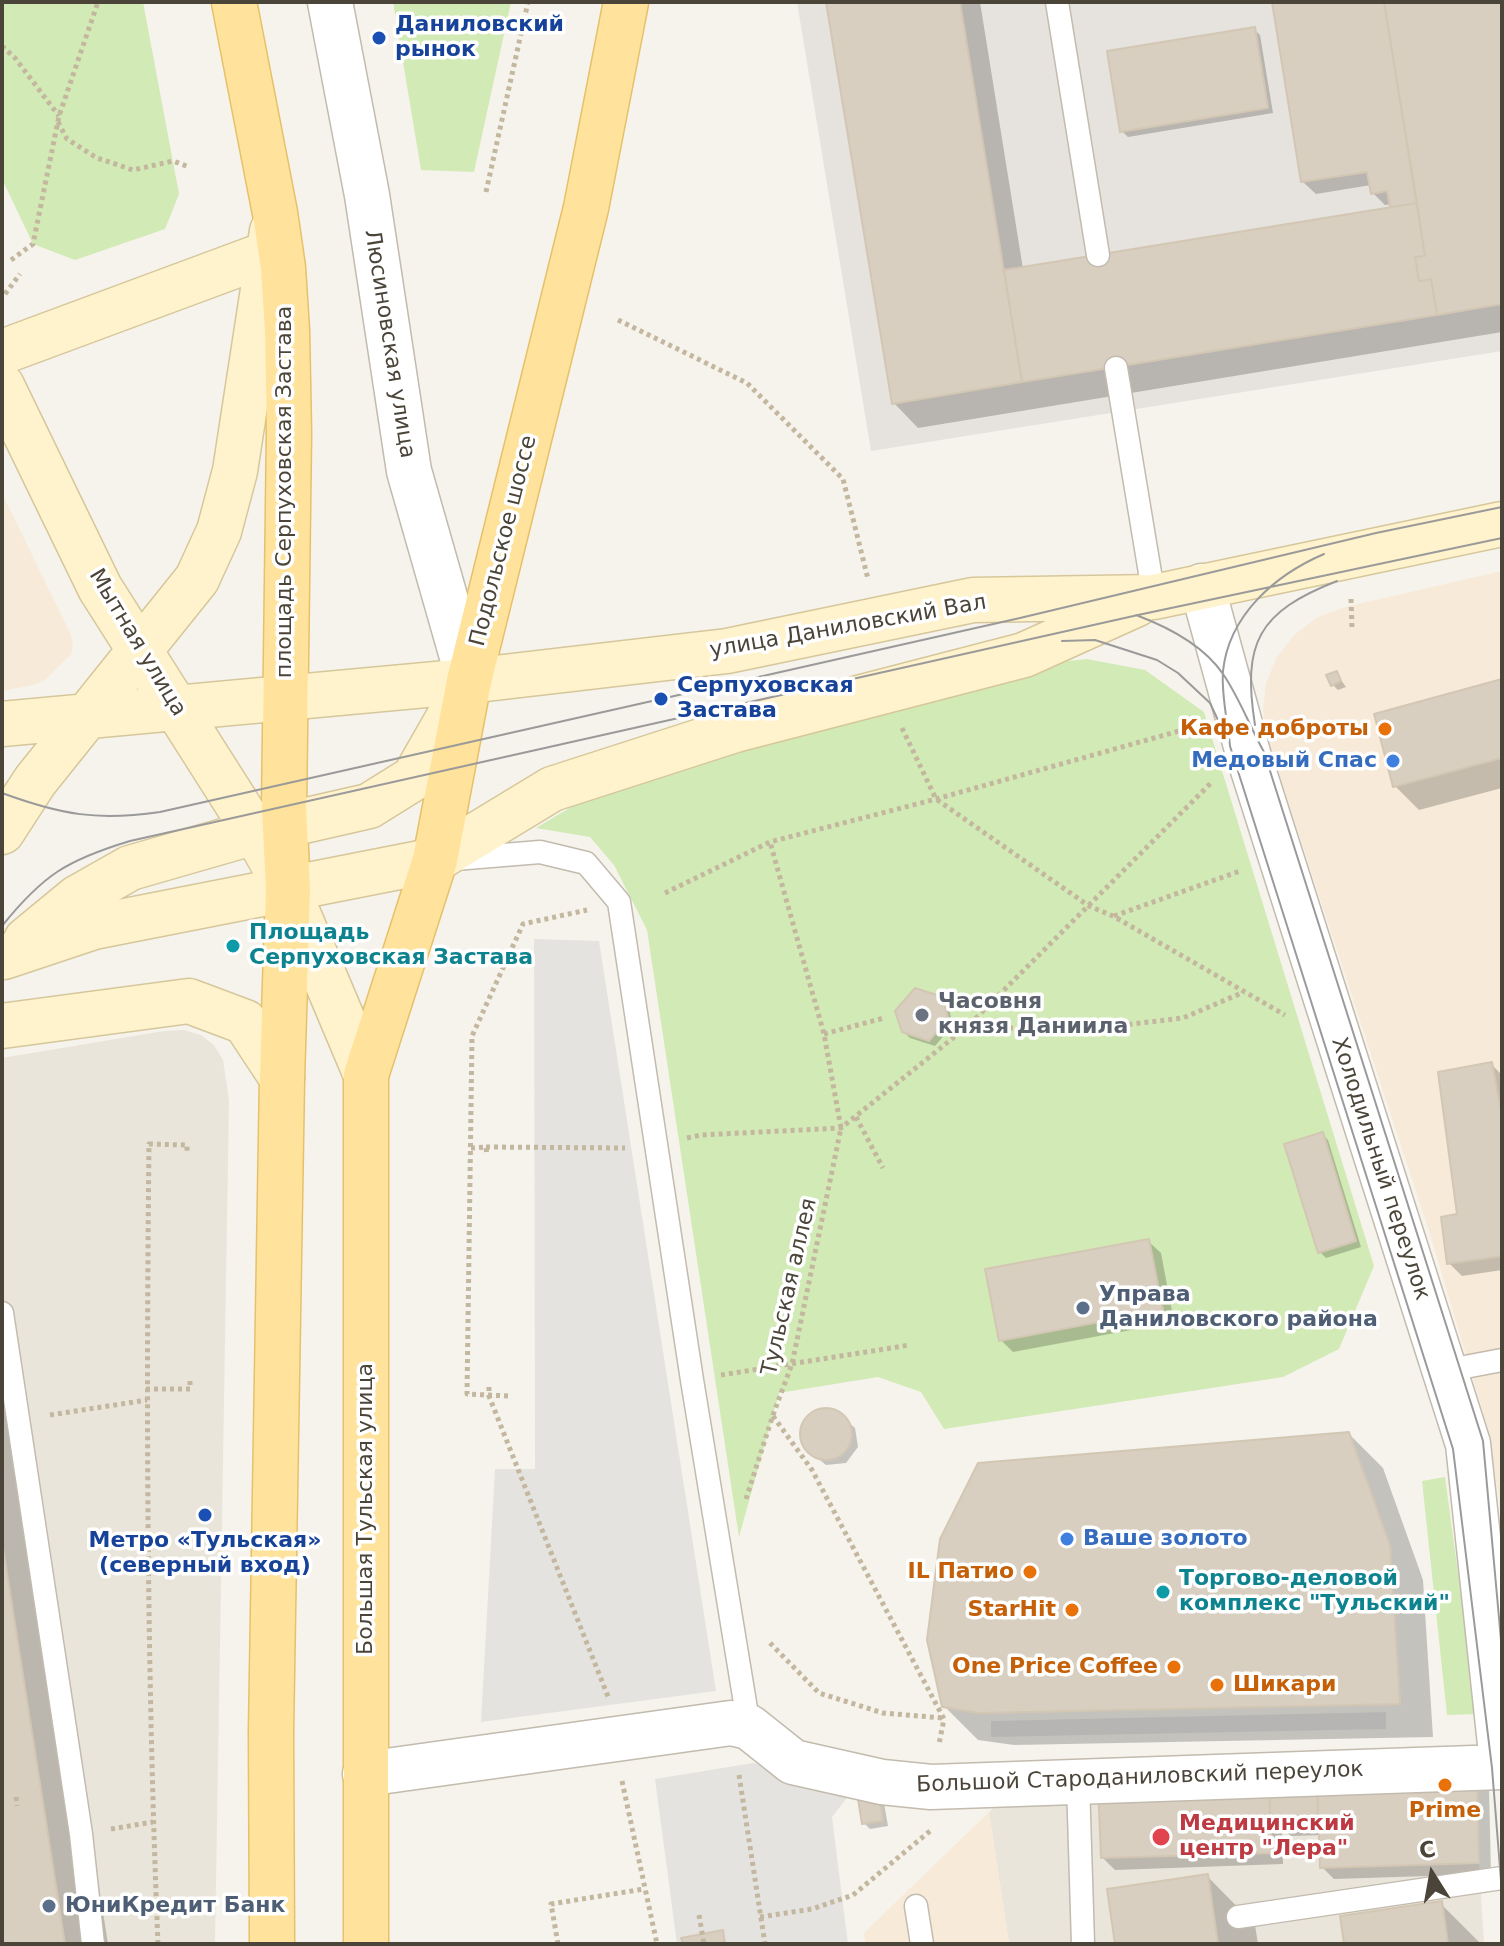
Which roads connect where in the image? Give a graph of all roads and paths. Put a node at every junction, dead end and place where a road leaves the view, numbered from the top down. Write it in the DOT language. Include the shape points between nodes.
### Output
graph roads {
  1 [pos="98,2"];
  2 [pos="234,2"];
  3 [pos="330,2"];
  4 [pos="528,2"];
  5 [pos="626,2"];
  6 [pos="1057,2"];
  7 [pos="2,46"];
  8 [pos="59,119"];
  9 [pos="189,167"];
  10 [pos="486,192"];
  11 [pos="272,233"];
  12 [pos="1098,255"];
  13 [pos="11,260"];
  14 [pos="20,274"];
  15 [pos="5,294"];
  16 [pos="618,320"];
  17 [pos="2,352"];
  18 [pos="1116,368"];
  19 [pos="2,386"];
  20 [pos="1502,524"];
  21 [pos="862,553"];
  22 [pos="1202,586"];
  23 [pos="1351,592"];
  24 [pos="1154,597"];
  25 [pos="1352,628"];
  26 [pos="140,652"];
  27 [pos="469,681"];
  28 [pos="285,698"];
  29 [pos="176,708"];
  30 [pos="88,716"];
  31 [pos="2,724"];
  32 [pos="1185,730"];
  33 [pos="903,731"];
  34 [pos="1249,757"];
  35 [pos="936,799"];
  36 [pos="270,829"];
  37 [pos="2,832"];
  38 [pos="770,842"];
  39 [pos="435,860"];
  40 [pos="1249,868"];
  41 [pos="288,890"];
  42 [pos="665,893"];
  43 [pos="1089,906"];
  44 [pos="1113,916"];
  45 [pos="587,925"];
  46 [pos="3,958"];
  47 [pos="1245,992"];
  48 [pos="1286,1015"];
  49 [pos="884,1018"];
  50 [pos="2,1026"];
  51 [pos="968,1026"];
  52 [pos="824,1034"];
  53 [pos="366,1075"];
  54 [pos="282,1078"];
  55 [pos="856,1117"];
  56 [pos="841,1128"];
  57 [pos="621,1134"];
  58 [pos="656,1144"];
  59 [pos="486,1147"];
  60 [pos="471,1148"];
  61 [pos="623,1149"];
  62 [pos="187,1153"];
  63 [pos="487,1156"];
  64 [pos="883,1168"];
  65 [pos="2,1313"];
  66 [pos="910,1345"];
  67 [pos="1502,1360"];
  68 [pos="792,1364"];
  69 [pos="1444,1371"];
  70 [pos="692,1380"];
  71 [pos="190,1381"];
  72 [pos="489,1387"];
  73 [pos="146,1389"];
  74 [pos="489,1396"];
  75 [pos="508,1396"];
  76 [pos="147,1400"];
  77 [pos="64,1412"];
  78 [pos="773,1415"];
  79 [pos="746,1500"];
  80 [pos="791,1666"];
  81 [pos="611,1705"];
  82 [pos="749,1727"];
  83 [pos="1502,1765"];
  84 [pos="365,1774"];
  85 [pos="621,1776"];
  86 [pos="1078,1782"];
  87 [pos="931,1787"];
  88 [pos="16,1797"];
  89 [pos="17,1806"];
  90 [pos="153,1822"];
  91 [pos="81,1834"];
  92 [pos="1502,1878"];
  93 [pos="644,1889"];
  94 [pos="916,1906"];
  95 [pos="699,1915"];
  96 [pos="1238,1917"];
  97 [pos="93,1944"];
  98 [pos="158,1944"];
  99 [pos="272,1944"];
  100 [pos="366,1944"];
  101 [pos="558,1944"];
  102 [pos="657,1944"];
  103 [pos="704,1944"];
  104 [pos="765,1944"];
  105 [pos="922,1944"];
  106 [pos="1083,1944"];
  1 -- 8 [label="path"];
  2 -- 11 [label="main road"];
  3 -- 27 [label="street, Люсиновская улица" via="367,195 409,471"];
  4 -- 10 [label="path"];
  5 -- 27 [label="main road, Подольское шоссе" via="586,208"];
  6 -- 12 [label="lane"];
  7 -- 8 [label="path"];
  8 -- 9 [label="path" via="67,139 97,158 133,170 173,161"];
  8 -- 13 [label="path" via="33,244"];
  11 -- 17 [label="main road"];
  11 -- 26 [label="main road, площадь Серпуховская Застава" via="235,471 219,531 197,579"];
  11 -- 28 [label="main road, площадь Серпуховская Застава" via="283,268 287,331"];
  14 -- 15 [label="path"];
  16 -- 21 [label="path" via="747,383 843,479"];
  18 -- 24 [label="lane"];
  19 -- 26 [label="main road, Мытная улица" via="100,588"];
  20 -- 22 [label="main road, улица Даниловский Вал"];
  22 -- 24 [label="main road, улица Даниловский Вал"];
  22 -- 34 [label="street, Холодильный переулок"];
  23 -- 25 [label="path"];
  24 -- 27 [label="main road, улица Даниловский Вал" via="973,600 727,651"];
  24 -- 39 [label="main road" via="1024,655 735,730 552,789"];
  26 -- 29 [label="main road, Мытная улица"];
  26 -- 30 [label="main road, площадь Серпуховская Застава"];
  27 -- 28 [label="main road, улица Даниловский Вал"];
  27 -- 36 [label="main road" via="414,778 369,806"];
  27 -- 39 [label="main road, Подольское шоссе"];
  28 -- 29 [label="main road, площадь Серпуховская Застава"];
  28 -- 36 [label="main road, площадь Серпуховская Застава"];
  29 -- 30 [label="main road"];
  29 -- 36 [label="main road, Мытная улица"];
  30 -- 31 [label="main road"];
  30 -- 37 [label="main road, площадь Серпуховская Застава"];
  32 -- 35 [label="path"];
  33 -- 35 [label="path"];
  34 -- 43 [label="path" via="1218,775"];
  34 -- 69 [label="street, Холодильный переулок"];
  35 -- 38 [label="path"];
  35 -- 43 [label="path"];
  36 -- 41 [label="main road, площадь Серпуховская Застава"];
  36 -- 46 [label="main road" via="130,868 77,898"];
  38 -- 42 [label="path"];
  38 -- 52 [label="path"];
  39 -- 41 [label="main road"];
  39 -- 53 [label="main road, Подольское шоссе"];
  39 -- 58 [label="lane" via="540,852 586,863 619,902"];
  40 -- 44 [label="path"];
  41 -- 46 [label="main road" via="94,927"];
  41 -- 53 [label="main road, площадь Серпуховская Застава"];
  41 -- 54 [label="main road, площадь Серпуховская Застава"];
  43 -- 44 [label="path"];
  43 -- 51 [label="path"];
  44 -- 47 [label="path"];
  45 -- 60 [label="path" via="588,909 523,924 472,1036"];
  47 -- 48 [label="path"];
  47 -- 51 [label="path" via="1183,1018 1073,1031"];
  49 -- 52 [label="path"];
  50 -- 54 [label="main road" via="189,1001 245,1022"];
  51 -- 55 [label="path"];
  52 -- 56 [label="path"];
  53 -- 84 [label="main road, Большая Тульская улица"];
  54 -- 99 [label="main road"];
  55 -- 56 [label="path"];
  55 -- 64 [label="path"];
  56 -- 58 [label="path" via="701,1135"];
  56 -- 68 [label="path, Тульская аллея"];
  57 -- 61 [label="path"];
  58 -- 61 [label="path"];
  58 -- 70 [label="lane"];
  59 -- 60 [label="path"];
  59 -- 61 [label="path"];
  59 -- 63 [label="path"];
  60 -- 74 [label="path" via="467,1394"];
  62 -- 73 [label="path" via="187,1145 149,1144"];
  65 -- 91 [label="lane"];
  66 -- 68 [label="path"];
  67 -- 69 [label="lane"];
  68 -- 70 [label="path"];
  68 -- 78 [label="path, Тульская аллея"];
  69 -- 83 [label="street, Холодильный переулок" via="1468,1444"];
  70 -- 82 [label="lane"];
  71 -- 73 [label="path" via="190,1389"];
  72 -- 74 [label="path"];
  73 -- 76 [label="path"];
  74 -- 75 [label="path"];
  74 -- 81 [label="path"];
  76 -- 77 [label="path"];
  76 -- 90 [label="path"];
  78 -- 79 [label="path, Тульская аллея"];
  78 -- 80 [label="path" via="812,1470 944,1719 883,1713 819,1693"];
  82 -- 84 [label="street" via="731,1723"];
  82 -- 87 [label="street, Большой Староданиловский переулок" via="793,1762"];
  83 -- 86 [label="street, Большой Староданиловский переулок"];
  84 -- 100 [label="main road, Большая Тульская улица"];
  85 -- 93 [label="path"];
  86 -- 87 [label="street, Большой Староданиловский переулок"];
  86 -- 106 [label="lane"];
  87 -- 104 [label="path" via="935,1827 853,1895 812,1909 760,1917"];
  88 -- 89 [label="path"];
  90 -- 91 [label="path"];
  90 -- 98 [label="path"];
  91 -- 97 [label="lane"];
  92 -- 96 [label="lane"];
  93 -- 101 [label="path" via="551,1904"];
  93 -- 102 [label="path"];
  94 -- 105 [label="lane"];
  95 -- 103 [label="path"];
}
